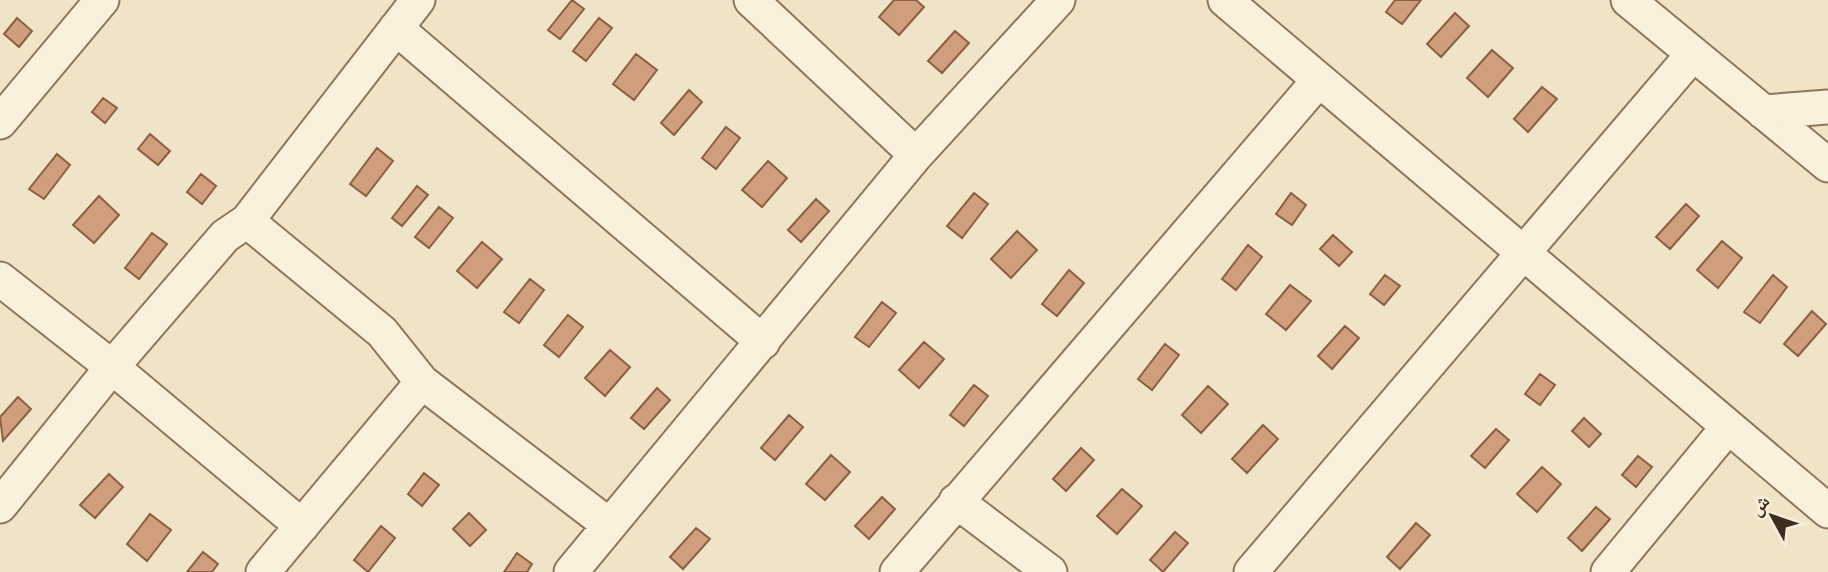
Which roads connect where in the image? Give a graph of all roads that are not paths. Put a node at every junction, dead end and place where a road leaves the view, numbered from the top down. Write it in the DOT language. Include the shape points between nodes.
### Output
graph roads {
  1 [pos="102,0"];
  2 [pos="418,0"];
  3 [pos="751,0"];
  4 [pos="1058,0"];
  5 [pos="1225,0"];
  6 [pos="1628,0"];
  7 [pos="396,28"];
  8 [pos="1693,54"];
  9 [pos="1319,80"];
  10 [pos="1828,107"];
  11 [pos="1763,112"];
  12 [pos="0,122"];
  13 [pos="916,155"];
  14 [pos="1828,165"];
  15 [pos="247,221"];
  16 [pos="1524,253"];
  17 [pos="0,279"];
  18 [pos="763,342"];
  19 [pos="112,367"];
  20 [pos="422,382"];
  21 [pos="1728,427"];
  22 [pos="956,501"];
  23 [pos="0,506"];
  24 [pos="1828,511"];
  25 [pos="609,525"];
  26 [pos="302,526"];
  27 [pos="263,572"];
  28 [pos="571,572"];
  29 [pos="897,572"];
  30 [pos="1050,572"];
  31 [pos="1251,572"];
  32 [pos="1608,572"];
  1 -- 12 [label="street"];
  2 -- 7 [label="street"];
  3 -- 13 [label="street"];
  4 -- 13 [label="street"];
  5 -- 9 [label="street"];
  6 -- 8 [label="street"];
  7 -- 15 [label="street"];
  7 -- 18 [label="street"];
  8 -- 11 [label="street"];
  8 -- 16 [label="street"];
  9 -- 16 [label="street"];
  9 -- 22 [label="street"];
  10 -- 11 [label="street"];
  11 -- 14 [label="street"];
  13 -- 18 [label="street"];
  15 -- 19 [label="street" via="225,236"];
  15 -- 20 [label="street" via="382,332"];
  16 -- 21 [label="street"];
  16 -- 31 [label="street"];
  17 -- 19 [label="street"];
  18 -- 25 [label="street"];
  19 -- 23 [label="street"];
  19 -- 26 [label="street"];
  20 -- 25 [label="street"];
  20 -- 26 [label="street"];
  21 -- 24 [label="street"];
  21 -- 32 [label="street"];
  22 -- 29 [label="street"];
  22 -- 30 [label="street"];
  25 -- 28 [label="street"];
  26 -- 27 [label="street"];
}
